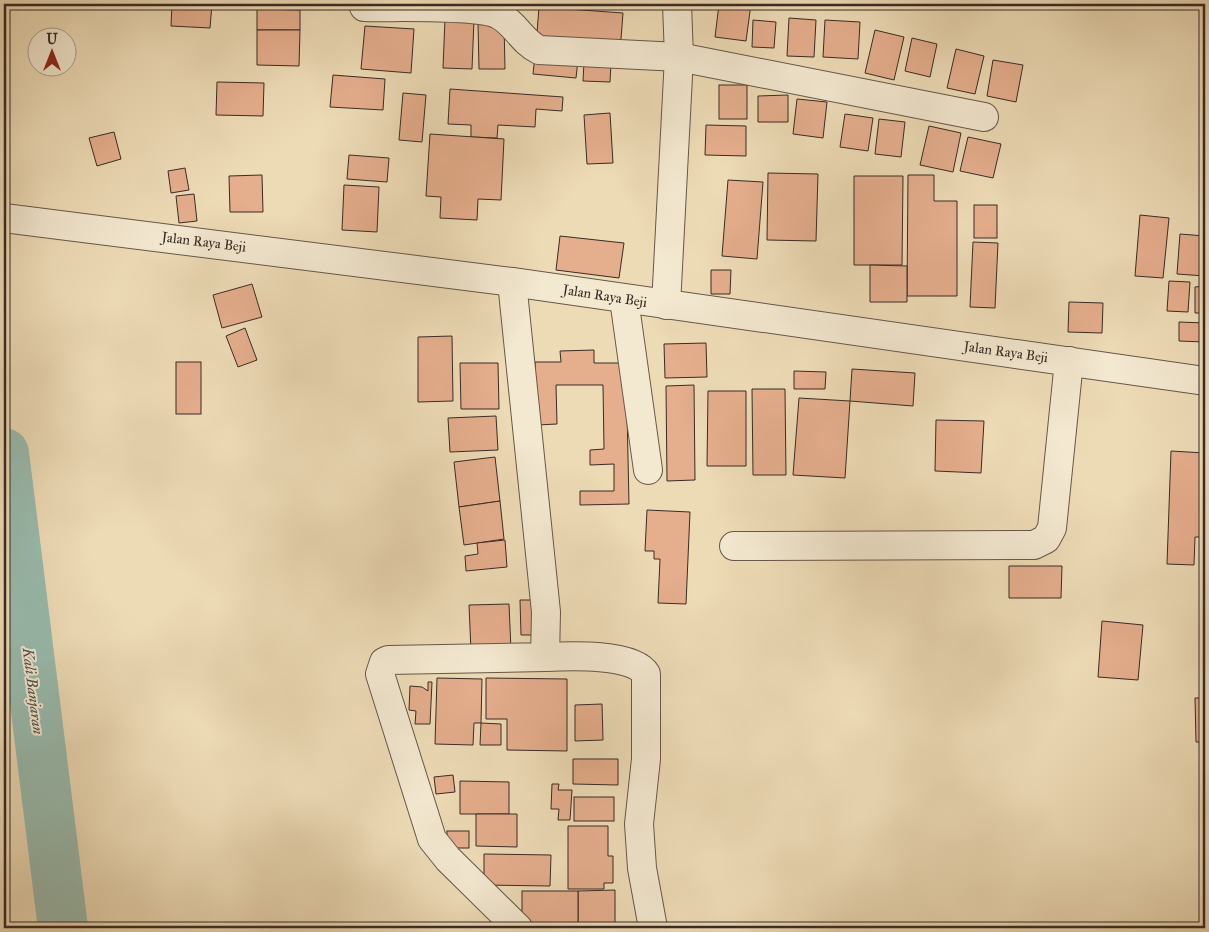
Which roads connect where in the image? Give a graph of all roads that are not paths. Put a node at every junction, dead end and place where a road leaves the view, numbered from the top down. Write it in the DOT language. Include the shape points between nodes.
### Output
graph roads {
  1 [pos="677,4"];
  2 [pos="364,7"];
  3 [pos="679,57"];
  4 [pos="984,117"];
  5 [pos="4,218"];
  6 [pos="512,282"];
  7 [pos="624,299"];
  8 [pos="666,305"];
  9 [pos="1069,361"];
  10 [pos="1205,381"];
  11 [pos="648,470"];
  12 [pos="734,546"];
  13 [pos="545,656"];
  14 [pos="518,928"];
  15 [pos="653,928"];
  1 -- 3 [label="street"];
  2 -- 3 [label="street" via="482,10 502,17 539,50"];
  3 -- 4 [label="street"];
  3 -- 8 [label="street"];
  5 -- 6 [label="street, Jalan Raya Beji"];
  6 -- 7 [label="street, Jalan Raya Beji"];
  6 -- 13 [label="street" via="546,612"];
  7 -- 8 [label="street, Jalan Raya Beji"];
  7 -- 11 [label="street"];
  8 -- 9 [label="street, Jalan Raya Beji"];
  9 -- 10 [label="street, Jalan Raya Beji"];
  9 -- 12 [label="street" via="1052,528 1046,539 1034,544"];
  13 -- 14 [label="street" via="388,660 380,674 432,839"];
  13 -- 15 [label="street" via="628,662 642,668 646,674 646,759 639,824 642,868"];
}
